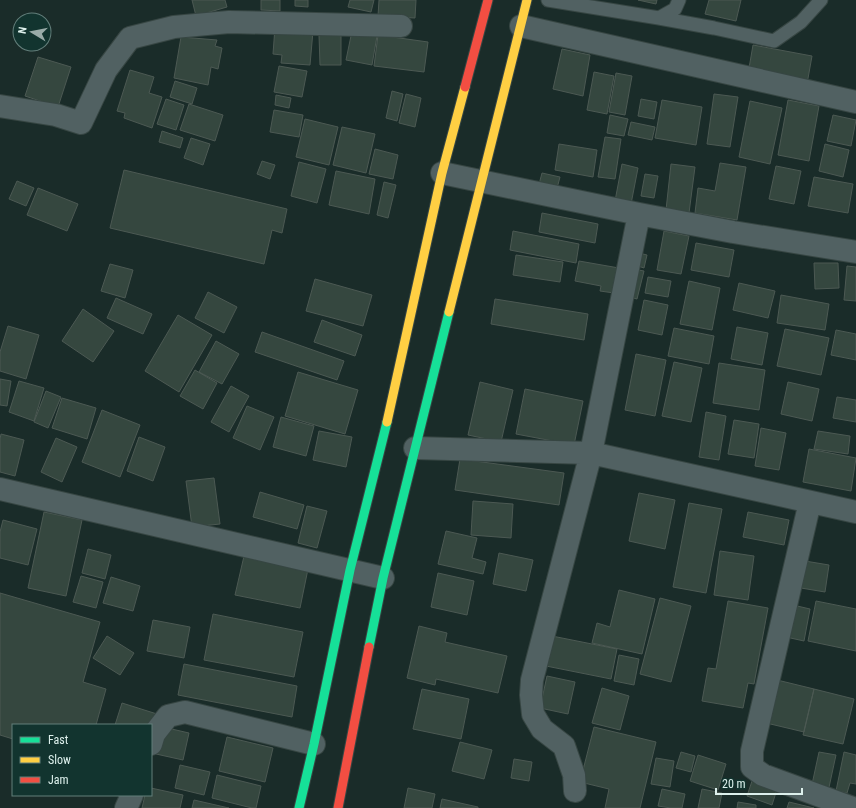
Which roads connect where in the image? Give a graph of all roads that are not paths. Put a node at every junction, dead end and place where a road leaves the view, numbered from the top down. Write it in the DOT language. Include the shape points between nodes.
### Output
graph roads {
  1 [pos="488,0"];
  2 [pos="526,0"];
  3 [pos="548,0"];
  4 [pos="679,0"];
  5 [pos="821,0"];
  6 [pos="659,18"];
  7 [pos="401,26"];
  8 [pos="521,26"];
  9 [pos="856,102"];
  10 [pos="0,106"];
  11 [pos="442,173"];
  12 [pos="481,182"];
  13 [pos="639,214"];
  14 [pos="856,252"];
  15 [pos="415,448"];
  16 [pos="591,453"];
  17 [pos="0,489"];
  18 [pos="810,502"];
  19 [pos="856,512"];
  20 [pos="350,570"];
  21 [pos="383,578"];
  22 [pos="152,741"];
  23 [pos="314,744"];
  24 [pos="575,791"];
  25 [pos="132,796"];
  26 [pos="126,808"];
  27 [pos="299,808"];
  28 [pos="338,808"];
  29 [pos="853,808"];
  1 -- 11 [label="street"];
  2 -- 8 [label="street"];
  3 -- 6 [label="lane"];
  4 -- 6 [label="lane" via="675,9"];
  5 -- 6 [label="lane" via="801,22 774,41"];
  7 -- 10 [label="street" via="229,22 174,27 130,38 106,70 81,123 56,115"];
  8 -- 9 [label="street"];
  8 -- 12 [label="street"];
  11 -- 12 [label="street"];
  11 -- 20 [label="street" via="388,419"];
  12 -- 13 [label="street"];
  12 -- 15 [label="street"];
  13 -- 14 [label="street"];
  13 -- 16 [label="street"];
  15 -- 16 [label="street"];
  15 -- 21 [label="street"];
  16 -- 18 [label="street"];
  16 -- 24 [label="street" via="532,680 531,695 533,714 542,729 564,746 574,775"];
  17 -- 20 [label="street"];
  18 -- 19 [label="street"];
  18 -- 29 [label="street" via="752,751 752,767 763,775"];
  20 -- 21 [label="street"];
  20 -- 23 [label="street"];
  21 -- 28 [label="street"];
  22 -- 23 [label="street" via="168,716 185,712"];
  23 -- 27 [label="street"];
  25 -- 26 [label="street"];
}
